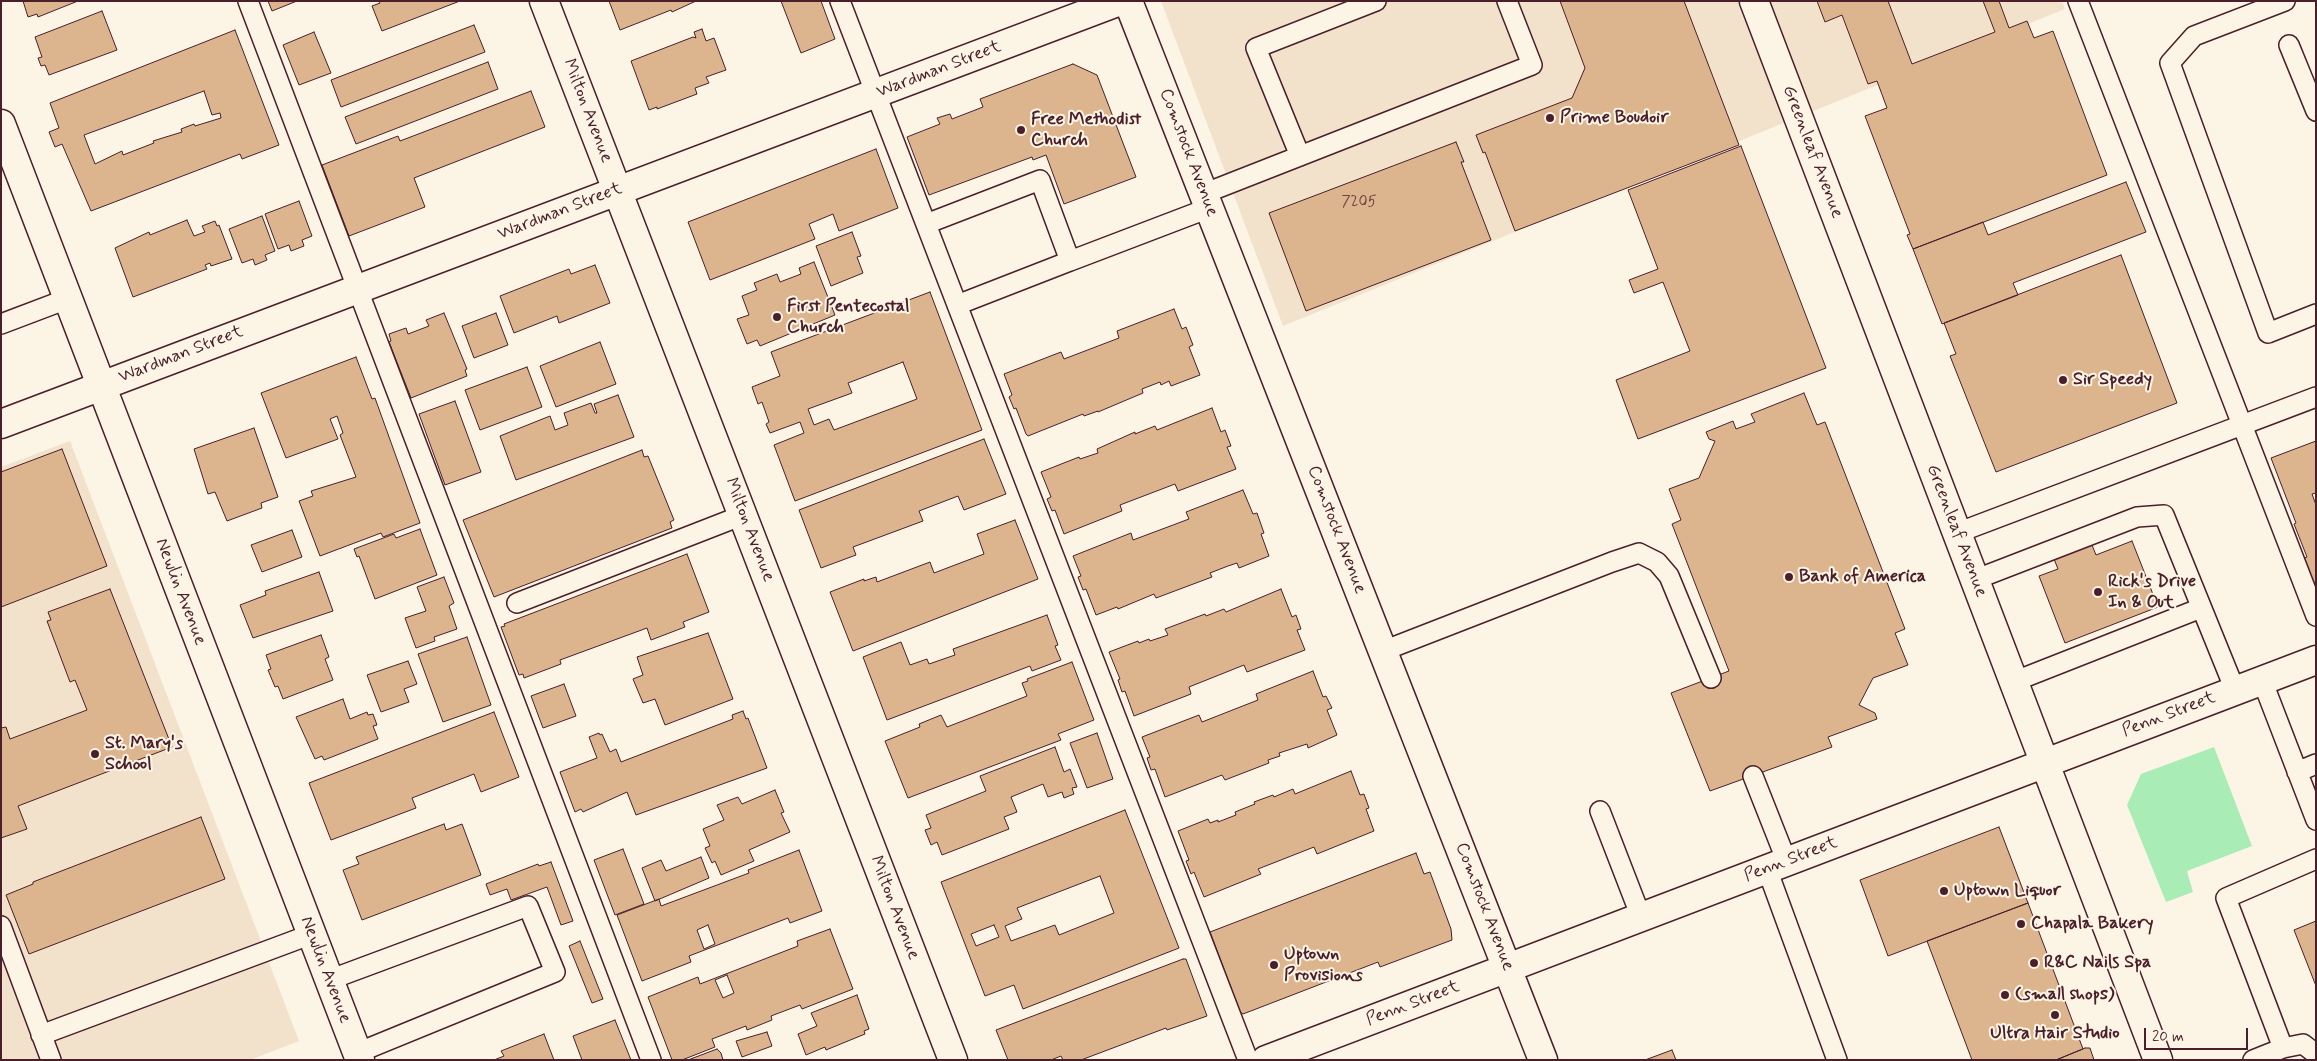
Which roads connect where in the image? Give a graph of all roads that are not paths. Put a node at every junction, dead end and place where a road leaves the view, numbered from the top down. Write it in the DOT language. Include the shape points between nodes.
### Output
graph roads {
  1 [pos="248,1"];
  2 [pos="544,1"];
  3 [pos="840,1"];
  4 [pos="1120,1"];
  5 [pos="1128,1"];
  6 [pos="1376,1"];
  7 [pos="1507,1"];
  8 [pos="1754,1"];
  9 [pos="2078,1"];
  10 [pos="2285,1"];
  11 [pos="2289,46"];
  12 [pos="876,94"];
  13 [pos="2316,112"];
  14 [pos="1,124"];
  15 [pos="1300,156"];
  16 [pos="618,191"];
  17 [pos="1206,201"];
  18 [pos="926,224"];
  19 [pos="1070,262"];
  20 [pos="356,289"];
  21 [pos="67,299"];
  22 [pos="957,305"];
  23 [pos="2316,314"];
  24 [pos="1,324"];
  25 [pos="100,386"];
  26 [pos="2316,397"];
  27 [pos="1,424"];
  28 [pos="2243,426"];
  29 [pos="743,515"];
  30 [pos="1957,533"];
  31 [pos="1974,580"];
  32 [pos="517,603"];
  33 [pos="2201,608"];
  34 [pos="2316,616"];
  35 [pos="1383,651"];
  36 [pos="2316,660"];
  37 [pos="1711,678"];
  38 [pos="2262,680"];
  39 [pos="2013,682"];
  40 [pos="2236,690"];
  41 [pos="2044,763"];
  42 [pos="2316,764"];
  43 [pos="2297,772"];
  44 [pos="1754,776"];
  45 [pos="1600,811"];
  46 [pos="2316,820"];
  47 [pos="2316,859"];
  48 [pos="1777,865"];
  49 [pos="1640,917"];
  50 [pos="1,926"];
  51 [pos="312,934"];
  52 [pos="1508,968"];
  53 [pos="329,980"];
  54 [pos="41,1035"];
  55 [pos="2283,1048"];
  56 [pos="2316,1054"];
  57 [pos="358,1056"];
  58 [pos="2260,1058"];
  59 [pos="51,1060"];
  60 [pos="651,1060"];
  61 [pos="953,1060"];
  62 [pos="1248,1060"];
  63 [pos="1266,1060"];
  64 [pos="1543,1060"];
  65 [pos="1837,1060"];
  66 [pos="2158,1060"];
  1 -- 20 [label="lane"];
  2 -- 16 [label="street, Milton Avenue"];
  3 -- 12 [label="lane"];
  4 -- 12 [label="street, Wardman Street"];
  5 -- 17 [label="street, Comstock Avenue"];
  6 -- 15 [label="lane" via="1256,48"];
  7 -- 15 [label="lane" via="1532,65"];
  8 -- 30 [label="street, Greenleaf Avenue"];
  9 -- 28 [label="lane"];
  10 -- 23 [label="lane" via="2194,36 2170,63 2268,333"];
  11 -- 13 [label="lane"];
  12 -- 16 [label="street, Wardman Street"];
  12 -- 18 [label="lane"];
  14 -- 21 [label="street, Newlin Avenue"];
  15 -- 17 [label="lane"];
  16 -- 20 [label="street, Wardman Street"];
  16 -- 29 [label="street, Milton Avenue"];
  17 -- 19 [label="lane"];
  17 -- 35 [label="street, Comstock Avenue"];
  18 -- 19 [label="lane" via="1040,180"];
  18 -- 22 [label="lane"];
  19 -- 22 [label="lane"];
  20 -- 25 [label="street, Wardman Street"];
  20 -- 60 [label="lane"];
  21 -- 24 [label="lane"];
  21 -- 25 [label="street, Newlin Avenue"];
  22 -- 62 [label="lane"];
  25 -- 27 [label="street, Wardman Street"];
  25 -- 51 [label="street, Newlin Avenue"];
  26 -- 28 [label="lane"];
  28 -- 30 [label="lane"];
  28 -- 34 [label="lane"];
  29 -- 32 [label="lane"];
  29 -- 61 [label="street, Milton Avenue"];
  30 -- 31 [label="street, Greenleaf Avenue"];
  31 -- 33 [label="lane" via="2137,517 2164,515"];
  31 -- 39 [label="street, Greenleaf Avenue"];
  33 -- 39 [label="lane"];
  33 -- 40 [label="lane"];
  35 -- 37 [label="lane" via="1639,553 1657,562 1669,576"];
  35 -- 52 [label="street, Comstock Avenue"];
  36 -- 38 [label="street, Penn Street"];
  38 -- 40 [label="street, Penn Street"];
  38 -- 43 [label="lane"];
  39 -- 41 [label="street, Greenleaf Avenue"];
  40 -- 41 [label="street, Penn Street"];
  41 -- 48 [label="street, Penn Street"];
  41 -- 66 [label="street, Greenleaf Avenue"];
  42 -- 43 [label="lane"];
  43 -- 46 [label="lane"];
  44 -- 48 [label="lane"];
  45 -- 49 [label="lane"];
  47 -- 55 [label="lane" via="2226,898"];
  48 -- 49 [label="street, Penn Street"];
  48 -- 65 [label="lane"];
  49 -- 52 [label="street, Penn Street"];
  50 -- 54 [label="lane"];
  51 -- 53 [label="street, Newlin Avenue"];
  51 -- 54 [label="lane"];
  52 -- 63 [label="street, Penn Street"];
  52 -- 64 [label="street, Comstock Avenue"];
  53 -- 57 [label="street, Newlin Avenue"];
  53 -- 57 [label="lane" via="528,906 555,972"];
  54 -- 59 [label="lane"];
  55 -- 56 [label="lane" via="2303,1044"];
  55 -- 58 [label="lane"];
}
